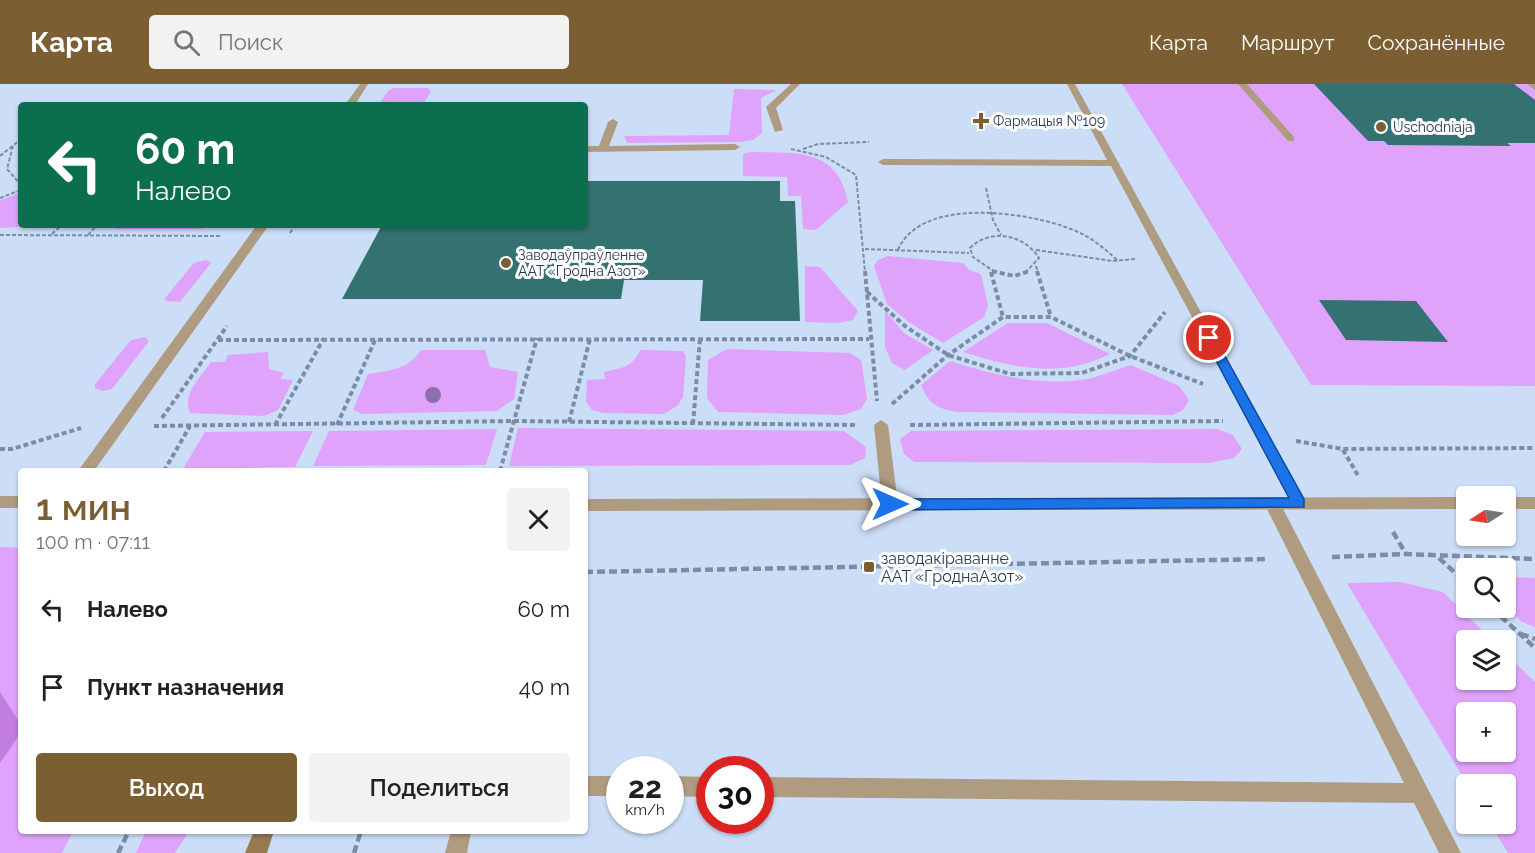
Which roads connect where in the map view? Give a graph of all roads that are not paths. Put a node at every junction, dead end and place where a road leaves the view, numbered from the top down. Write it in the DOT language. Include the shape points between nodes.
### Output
graph roads {
  1 [pos="364,84"];
  2 [pos="796,84"];
  3 [pos="1071,84"];
  4 [pos="1242,84"];
  5 [pos="352,102"];
  6 [pos="613,122"];
  7 [pos="778,130"];
  8 [pos="1291,139"];
  9 [pos="735,147"];
  10 [pos="588,149"];
  11 [pos="603,149"];
  12 [pos="883,162"];
  13 [pos="1112,163"];
  14 [pos="261,228"];
  15 [pos="880,420"];
  16 [pos="88,468"];
  17 [pos="0,502"];
  18 [pos="18,502"];
  19 [pos="1299,503"];
  20 [pos="1456,503"];
  21 [pos="1516,503"];
  22 [pos="1535,503"];
  23 [pos="890,504"];
  24 [pos="1272,504"];
  25 [pos="588,505"];
  26 [pos="588,786"];
  27 [pos="606,786"];
  28 [pos="774,787"];
  29 [pos="1419,793"];
  30 [pos="263,834"];
  31 [pos="460,834"];
  32 [pos="256,853"];
  33 [pos="456,853"];
  34 [pos="1450,853"];
  1 -- 5 [label="street"];
  2 -- 7 [label="street" via="771,107"];
  3 -- 13 [label="street"];
  4 -- 8 [label="street"];
  6 -- 11 [label="street"];
  9 -- 11 [label="street"];
  10 -- 11 [label="street"];
  12 -- 13 [label="street"];
  13 -- 19 [label="street"];
  14 -- 16 [label="street"];
  15 -- 23 [label="street"];
  17 -- 18 [label="street"];
  19 -- 20 [label="street"];
  19 -- 24 [label="street"];
  21 -- 22 [label="street"];
  23 -- 24 [label="street"];
  23 -- 25 [label="street"];
  24 -- 29 [label="street"];
  26 -- 27 [label="street"];
  28 -- 29 [label="street"];
  29 -- 34 [label="street"];
  30 -- 32 [label="street"];
  31 -- 33 [label="street"];
}
